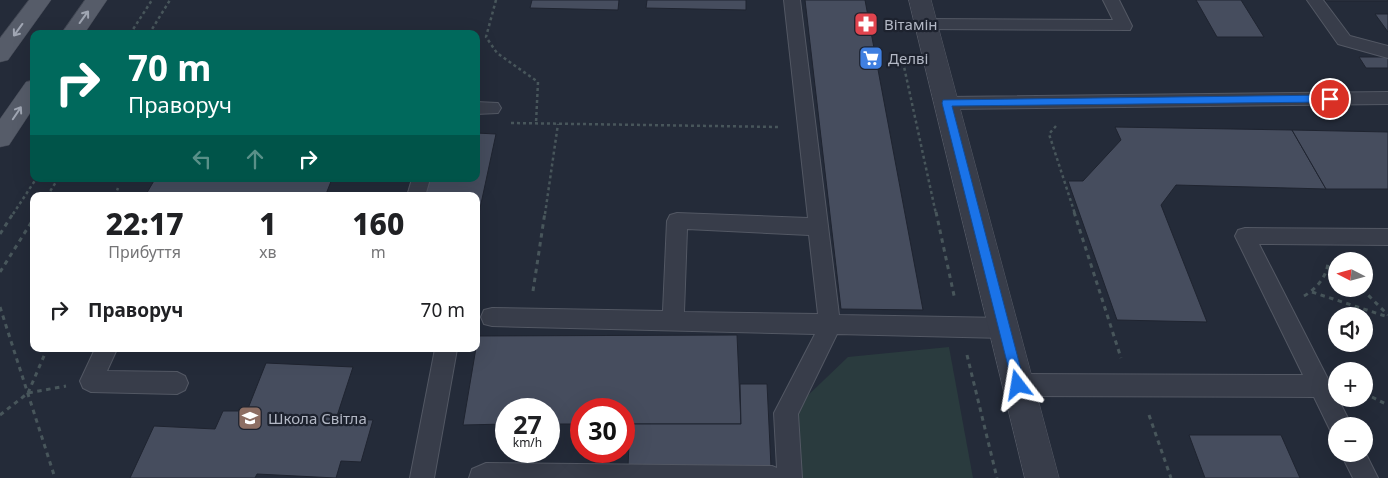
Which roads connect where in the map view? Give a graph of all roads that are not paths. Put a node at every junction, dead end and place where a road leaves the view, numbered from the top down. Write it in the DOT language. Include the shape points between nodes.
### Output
graph roads {
  1 [pos="40,0"];
  2 [pos="96,0"];
  3 [pos="792,0"];
  4 [pos="1111,0"];
  5 [pos="1316,0"];
  6 [pos="924,12"];
  7 [pos="75,30"];
  8 [pos="1388,52"];
  9 [pos="0,54"];
  10 [pos="30,94"];
  11 [pos="1388,98"];
  12 [pos="946,103"];
  13 [pos="0,138"];
  14 [pos="817,227"];
  15 [pos="1388,237"];
  16 [pos="492,317"];
  17 [pos="673,322"];
  18 [pos="830,326"];
  19 [pos="1004,328"];
  20 [pos="105,352"];
  21 [pos="445,352"];
  22 [pos="177,383"];
  23 [pos="1018,385"];
  24 [pos="1320,386"];
  25 [pos="1336,417"];
  26 [pos="1358,462"];
  27 [pos="422,478"];
  28 [pos="481,478"];
  29 [pos="772,478"];
  30 [pos="790,478"];
  31 [pos="1042,478"];
  32 [pos="1366,478"];
  1 -- 9 [label="main road, one-way"];
  7 -- 2 [label="main road, one-way"];
  3 -- 14 [label="lane"];
  4 -- 6 [label="lane" via="1124,26"];
  5 -- 8 [label="lane" via="1344,40"];
  6 -- 12 [label="street"];
  13 -- 10 [label="main road, one-way"];
  11 -- 12 [label="lane"];
  12 -- 19 [label="street"];
  14 -- 17 [label="lane" via="677,221"];
  14 -- 18 [label="lane"];
  15 -- 24 [label="lane" via="1245,236"];
  16 -- 17 [label="lane"];
  17 -- 18 [label="lane"];
  18 -- 19 [label="lane"];
  18 -- 30 [label="lane" via="786,413"];
  19 -- 23 [label="street"];
  20 -- 22 [label="lane" via="91,381"];
  21 -- 27 [label="lane"];
  23 -- 24 [label="lane"];
  23 -- 31 [label="street"];
  24 -- 25 [label="lane"];
  26 -- 32 [label="lane"];
  28 -- 29 [label="lane" via="486,475"];
}
